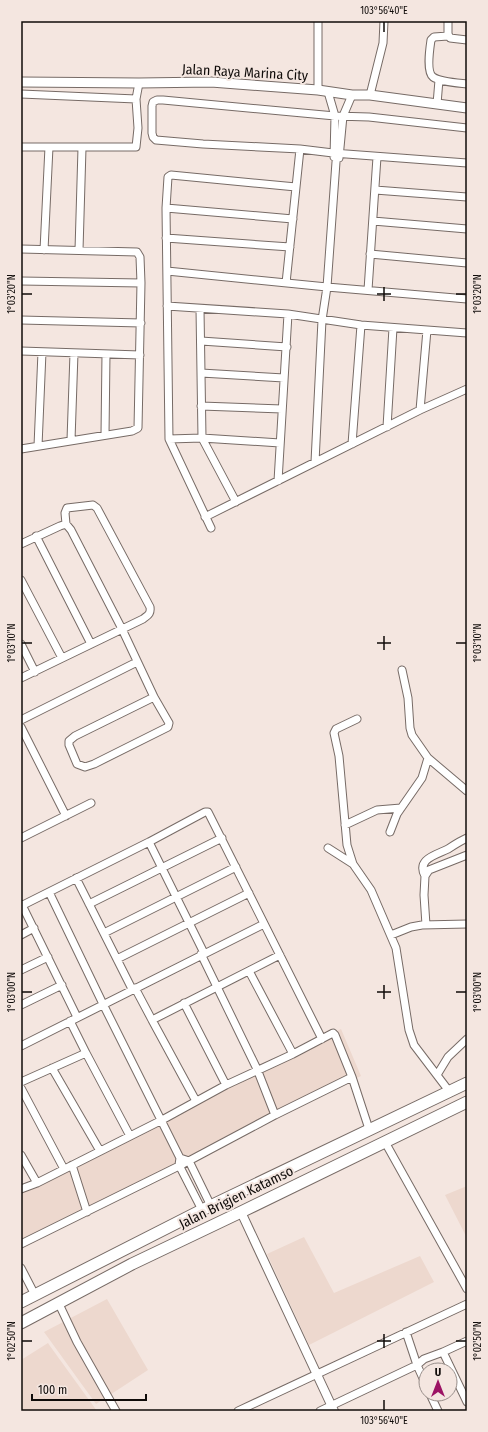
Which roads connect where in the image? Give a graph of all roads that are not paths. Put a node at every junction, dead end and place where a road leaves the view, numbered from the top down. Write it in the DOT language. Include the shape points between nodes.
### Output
graph roads {
  1 [pos="318,21"];
  2 [pos="384,21"];
  3 [pos="448,21"];
  4 [pos="448,36"];
  5 [pos="467,40"];
  6 [pos="439,80"];
  7 [pos="21,82"];
  8 [pos="139,83"];
  9 [pos="467,84"];
  10 [pos="318,90"];
  11 [pos="328,92"];
  12 [pos="21,94"];
  13 [pos="352,95"];
  14 [pos="370,95"];
  15 [pos="136,99"];
  16 [pos="437,104"];
  17 [pos="467,108"];
  18 [pos="335,116"];
  19 [pos="343,116"];
  20 [pos="467,128"];
  21 [pos="21,146"];
  22 [pos="49,147"];
  23 [pos="82,148"];
  24 [pos="300,149"];
  25 [pos="337,154"];
  26 [pos="377,157"];
  27 [pos="467,163"];
  28 [pos="296,187"];
  29 [pos="375,190"];
  30 [pos="467,197"];
  31 [pos="166,208"];
  32 [pos="293,219"];
  33 [pos="373,221"];
  34 [pos="467,229"];
  35 [pos="166,238"];
  36 [pos="290,247"];
  37 [pos="21,249"];
  38 [pos="44,250"];
  39 [pos="79,250"];
  40 [pos="370,254"];
  41 [pos="467,263"];
  42 [pos="167,271"];
  43 [pos="21,281"];
  44 [pos="141,283"];
  45 [pos="286,283"];
  46 [pos="327,287"];
  47 [pos="368,290"];
  48 [pos="467,299"];
  49 [pos="167,306"];
  50 [pos="200,309"];
  51 [pos="288,314"];
  52 [pos="21,320"];
  53 [pos="322,320"];
  54 [pos="141,323"];
  55 [pos="361,325"];
  56 [pos="393,328"];
  57 [pos="427,330"];
  58 [pos="467,333"];
  59 [pos="200,341"];
  60 [pos="286,346"];
  61 [pos="21,351"];
  62 [pos="42,352"];
  63 [pos="74,353"];
  64 [pos="106,354"];
  65 [pos="140,355"];
  66 [pos="201,373"];
  67 [pos="284,378"];
  68 [pos="467,389"];
  69 [pos="201,406"];
  70 [pos="282,409"];
  71 [pos="420,410"];
  72 [pos="387,427"];
  73 [pos="105,436"];
  74 [pos="202,438"];
  75 [pos="169,439"];
  76 [pos="71,440"];
  77 [pos="280,443"];
  78 [pos="352,444"];
  79 [pos="38,446"];
  80 [pos="21,450"];
  81 [pos="315,462"];
  82 [pos="278,481"];
  83 [pos="236,502"];
  84 [pos="205,517"];
  85 [pos="66,524"];
  86 [pos="211,528"];
  87 [pos="36,536"];
  88 [pos="21,544"];
  89 [pos="21,580"];
  90 [pos="122,629"];
  91 [pos="21,644"];
  92 [pos="92,644"];
  93 [pos="62,658"];
  94 [pos="136,662"];
  95 [pos="402,670"];
  96 [pos="35,672"];
  97 [pos="21,678"];
  98 [pos="154,697"];
  99 [pos="357,719"];
  100 [pos="21,720"];
  101 [pos="21,727"];
  102 [pos="428,758"];
  103 [pos="467,791"];
  104 [pos="92,803"];
  105 [pos="401,808"];
  106 [pos="66,816"];
  107 [pos="346,825"];
  108 [pos="390,832"];
  109 [pos="21,838"];
  110 [pos="222,838"];
  111 [pos="467,838"];
  112 [pos="148,842"];
  113 [pos="328,848"];
  114 [pos="467,854"];
  115 [pos="353,864"];
  116 [pos="236,867"];
  117 [pos="161,868"];
  118 [pos="425,876"];
  119 [pos="76,878"];
  120 [pos="49,892"];
  121 [pos="249,893"];
  122 [pos="176,897"];
  123 [pos="89,904"];
  124 [pos="22,906"];
  125 [pos="189,923"];
  126 [pos="264,924"];
  127 [pos="467,924"];
  128 [pos="426,925"];
  129 [pos="34,928"];
  130 [pos="104,933"];
  131 [pos="21,935"];
  132 [pos="391,935"];
  133 [pos="202,954"];
  134 [pos="280,955"];
  135 [pos="48,957"];
  136 [pos="117,958"];
  137 [pos="21,970"];
  138 [pos="249,971"];
  139 [pos="62,985"];
  140 [pos="216,987"];
  141 [pos="134,989"];
  142 [pos="184,1003"];
  143 [pos="103,1004"];
  144 [pos="21,1005"];
  145 [pos="77,1017"];
  146 [pos="152,1020"];
  147 [pos="70,1021"];
  148 [pos="322,1039"];
  149 [pos="467,1039"];
  150 [pos="21,1046"];
  151 [pos="86,1053"];
  152 [pos="293,1054"];
  153 [pos="52,1068"];
  154 [pos="257,1069"];
  155 [pos="437,1075"];
  156 [pos="352,1077"];
  157 [pos="21,1082"];
  158 [pos="467,1083"];
  159 [pos="226,1085"];
  160 [pos="21,1088"];
  161 [pos="448,1092"];
  162 [pos="196,1101"];
  163 [pos="467,1102"];
  164 [pos="274,1115"];
  165 [pos="162,1120"];
  166 [pos="369,1129"];
  167 [pos="130,1136"];
  168 [pos="385,1142"];
  169 [pos="100,1151"];
  170 [pos="21,1155"];
  171 [pos="180,1158"];
  172 [pos="188,1161"];
  173 [pos="72,1165"];
  174 [pos="179,1166"];
  175 [pos="64,1169"];
  176 [pos="37,1183"];
  177 [pos="21,1189"];
  178 [pos="206,1208"];
  179 [pos="87,1212"];
  180 [pos="241,1212"];
  181 [pos="21,1244"];
  182 [pos="21,1268"];
  183 [pos="467,1289"];
  184 [pos="35,1295"];
  185 [pos="21,1302"];
  186 [pos="59,1304"];
  187 [pos="467,1304"];
  188 [pos="21,1323"];
  189 [pos="406,1332"];
  190 [pos="467,1341"];
  191 [pos="443,1352"];
  192 [pos="417,1365"];
  193 [pos="316,1374"];
  194 [pos="467,1402"];
  195 [pos="332,1409"];
  196 [pos="116,1411"];
  197 [pos="238,1411"];
  198 [pos="320,1411"];
  1 -- 10 [label="street"];
  2 -- 14 [label="street" via="383,43"];
  3 -- 4 [label="street"];
  4 -- 5 [label="street"];
  4 -- 6 [label="street" via="434,37 430,46 430,74"];
  6 -- 9 [label="street"];
  6 -- 16 [label="street"];
  7 -- 8 [label="main road, Jalan Raya Marina City"];
  8 -- 10 [label="main road, Jalan Raya Marina City" via="211,82"];
  8 -- 15 [label="street"];
  10 -- 11 [label="main road, Jalan Raya Marina City"];
  11 -- 13 [label="main road, Jalan Raya Marina City"];
  11 -- 18 [label="street"];
  12 -- 15 [label="street"];
  13 -- 14 [label="main road, Jalan Raya Marina City"];
  13 -- 19 [label="street"];
  14 -- 16 [label="main road, Jalan Raya Marina City"];
  15 -- 23 [label="street" via="136,147"];
  16 -- 17 [label="main road, Jalan Raya Marina City"];
  18 -- 19 [label="street"];
  18 -- 24 [label="street" via="164,100 153,102 152,133 156,140"];
  18 -- 25 [label="street"];
  19 -- 20 [label="street"];
  19 -- 25 [label="street"];
  21 -- 22 [label="street"];
  22 -- 23 [label="street"];
  22 -- 38 [label="street"];
  23 -- 39 [label="street"];
  24 -- 25 [label="street"];
  24 -- 28 [label="street"];
  25 -- 26 [label="street"];
  25 -- 46 [label="street" via="339,159 336,162"];
  26 -- 27 [label="street"];
  26 -- 29 [label="street"];
  28 -- 31 [label="street" via="170,175 167,180"];
  28 -- 32 [label="street"];
  29 -- 30 [label="street"];
  29 -- 33 [label="street"];
  31 -- 32 [label="street"];
  31 -- 35 [label="street"];
  32 -- 36 [label="street"];
  33 -- 34 [label="street"];
  33 -- 40 [label="street"];
  35 -- 36 [label="street"];
  35 -- 42 [label="street"];
  36 -- 45 [label="street"];
  37 -- 38 [label="street"];
  38 -- 39 [label="street"];
  39 -- 44 [label="street" via="137,252 140,257"];
  40 -- 41 [label="street"];
  40 -- 47 [label="street"];
  42 -- 45 [label="street"];
  42 -- 49 [label="street"];
  43 -- 44 [label="street"];
  44 -- 54 [label="street"];
  45 -- 46 [label="street"];
  46 -- 47 [label="street"];
  46 -- 53 [label="street"];
  47 -- 48 [label="street"];
  49 -- 50 [label="street"];
  49 -- 75 [label="street"];
  50 -- 51 [label="street"];
  50 -- 59 [label="street"];
  51 -- 53 [label="street"];
  51 -- 60 [label="street"];
  52 -- 54 [label="street"];
  53 -- 55 [label="street"];
  53 -- 81 [label="street"];
  54 -- 65 [label="street"];
  55 -- 56 [label="street"];
  55 -- 78 [label="street"];
  56 -- 57 [label="street"];
  56 -- 72 [label="street"];
  57 -- 58 [label="street"];
  57 -- 71 [label="street"];
  59 -- 60 [label="street"];
  59 -- 66 [label="street"];
  60 -- 67 [label="street"];
  61 -- 62 [label="street"];
  62 -- 63 [label="street"];
  62 -- 79 [label="street"];
  63 -- 64 [label="street"];
  63 -- 76 [label="street"];
  64 -- 65 [label="street"];
  64 -- 73 [label="street"];
  65 -- 73 [label="street" via="138,428"];
  66 -- 67 [label="street"];
  66 -- 69 [label="street"];
  67 -- 70 [label="street"];
  68 -- 71 [label="street"];
  69 -- 70 [label="street"];
  69 -- 74 [label="street"];
  70 -- 77 [label="street"];
  71 -- 72 [label="street"];
  72 -- 78 [label="street"];
  73 -- 76 [label="street"];
  74 -- 75 [label="street"];
  74 -- 77 [label="street"];
  74 -- 83 [label="street"];
  75 -- 84 [label="street"];
  76 -- 79 [label="street"];
  77 -- 82 [label="street"];
  78 -- 81 [label="street"];
  79 -- 80 [label="street"];
  81 -- 82 [label="street"];
  82 -- 83 [label="street"];
  83 -- 84 [label="street"];
  84 -- 86 [label="street"];
  85 -- 87 [label="street"];
  85 -- 90 [label="street"];
  85 -- 90 [label="street" via="67,508 97,508 150,607 150,614"];
  87 -- 88 [label="street"];
  87 -- 92 [label="street"];
  89 -- 93 [label="street"];
  90 -- 92 [label="street"];
  90 -- 94 [label="street"];
  91 -- 96 [label="street"];
  92 -- 93 [label="street"];
  93 -- 96 [label="street"];
  94 -- 98 [label="street"];
  94 -- 100 [label="street"];
  95 -- 102 [label="street" via="412,735"];
  96 -- 97 [label="street"];
  98 -- 98 [label="street" via="169,723 168,727 94,764 85,767 77,764 69,741"];
  99 -- 107 [label="street" via="334,731"];
  101 -- 106 [label="street"];
  102 -- 103 [label="street"];
  102 -- 105 [label="street" via="422,778"];
  104 -- 106 [label="street"];
  105 -- 107 [label="street" via="377,810"];
  105 -- 108 [label="street"];
  106 -- 109 [label="street"];
  107 -- 115 [label="street" via="347,845"];
  110 -- 112 [label="street" via="211,815 205,812"];
  110 -- 116 [label="street"];
  110 -- 117 [label="street"];
  111 -- 118 [label="street" via="427,858 422,869"];
  112 -- 117 [label="street"];
  112 -- 119 [label="street"];
  113 -- 115 [label="street"];
  114 -- 118 [label="street" via="429,870"];
  115 -- 132 [label="street" via="371,890"];
  116 -- 121 [label="street"];
  116 -- 122 [label="street"];
  117 -- 122 [label="street"];
  117 -- 123 [label="street"];
  118 -- 128 [label="street"];
  119 -- 120 [label="street"];
  119 -- 123 [label="street"];
  120 -- 124 [label="street"];
  120 -- 143 [label="street"];
  121 -- 125 [label="street"];
  121 -- 126 [label="street"];
  122 -- 125 [label="street"];
  122 -- 130 [label="street"];
  123 -- 130 [label="street"];
  124 -- 129 [label="street"];
  125 -- 133 [label="street"];
  125 -- 136 [label="street"];
  126 -- 133 [label="street"];
  126 -- 134 [label="street"];
  127 -- 128 [label="street"];
  128 -- 132 [label="street" via="411,927"];
  129 -- 131 [label="street"];
  129 -- 135 [label="street"];
  130 -- 136 [label="street"];
  132 -- 155 [label="street" via="396,948 409,1030 414,1045"];
  133 -- 140 [label="street"];
  133 -- 141 [label="street"];
  134 -- 138 [label="street"];
  134 -- 148 [label="street"];
  135 -- 137 [label="street"];
  135 -- 139 [label="street"];
  136 -- 141 [label="street"];
  138 -- 140 [label="street"];
  138 -- 152 [label="street"];
  139 -- 144 [label="street"];
  139 -- 145 [label="street"];
  140 -- 142 [label="street"];
  140 -- 154 [label="street"];
  141 -- 143 [label="street"];
  141 -- 146 [label="street"];
  142 -- 146 [label="street"];
  142 -- 159 [label="street"];
  143 -- 145 [label="street"];
  143 -- 165 [label="street"];
  145 -- 147 [label="street"];
  146 -- 162 [label="street"];
  147 -- 150 [label="street"];
  147 -- 151 [label="street"];
  148 -- 152 [label="street"];
  148 -- 156 [label="street" via="332,1033 335,1034"];
  149 -- 155 [label="street" via="448,1057"];
  151 -- 153 [label="street"];
  151 -- 167 [label="street"];
  152 -- 154 [label="street"];
  153 -- 157 [label="street"];
  153 -- 169 [label="street"];
  154 -- 159 [label="street"];
  154 -- 164 [label="street"];
  155 -- 161 [label="street"];
  156 -- 164 [label="street"];
  156 -- 166 [label="street"];
  158 -- 161 [label="highway, Jalan Brigjen Katamso"];
  159 -- 162 [label="street"];
  160 -- 175 [label="street"];
  161 -- 166 [label="highway, Jalan Brigjen Katamso"];
  162 -- 165 [label="street"];
  163 -- 168 [label="highway, Jalan Brigjen Katamso"];
  164 -- 172 [label="street"];
  165 -- 167 [label="street"];
  165 -- 171 [label="street"];
  166 -- 178 [label="highway, Jalan Brigjen Katamso"];
  167 -- 169 [label="street"];
  168 -- 180 [label="highway, Jalan Brigjen Katamso"];
  168 -- 183 [label="street"];
  169 -- 173 [label="street"];
  170 -- 176 [label="street"];
  171 -- 172 [label="street"];
  171 -- 174 [label="street"];
  172 -- 174 [label="street"];
  172 -- 178 [label="street"];
  173 -- 175 [label="street"];
  173 -- 179 [label="street"];
  174 -- 178 [label="street"];
  174 -- 179 [label="street"];
  175 -- 176 [label="street"];
  176 -- 177 [label="street"];
  178 -- 184 [label="highway, Jalan Brigjen Katamso"];
  179 -- 181 [label="street"];
  180 -- 186 [label="highway, Jalan Brigjen Katamso" via="132,1264"];
  180 -- 193 [label="street"];
  182 -- 184 [label="street"];
  184 -- 185 [label="highway, Jalan Brigjen Katamso"];
  186 -- 188 [label="highway, Jalan Brigjen Katamso"];
  186 -- 196 [label="street"];
  187 -- 189 [label="street"];
  189 -- 192 [label="street"];
  189 -- 193 [label="street"];
  190 -- 191 [label="street"];
  191 -- 192 [label="street" via="424,1359"];
  191 -- 194 [label="street"];
  192 -- 195 [label="street"];
  193 -- 195 [label="street"];
  193 -- 197 [label="street"];
  195 -- 198 [label="street"];
}
